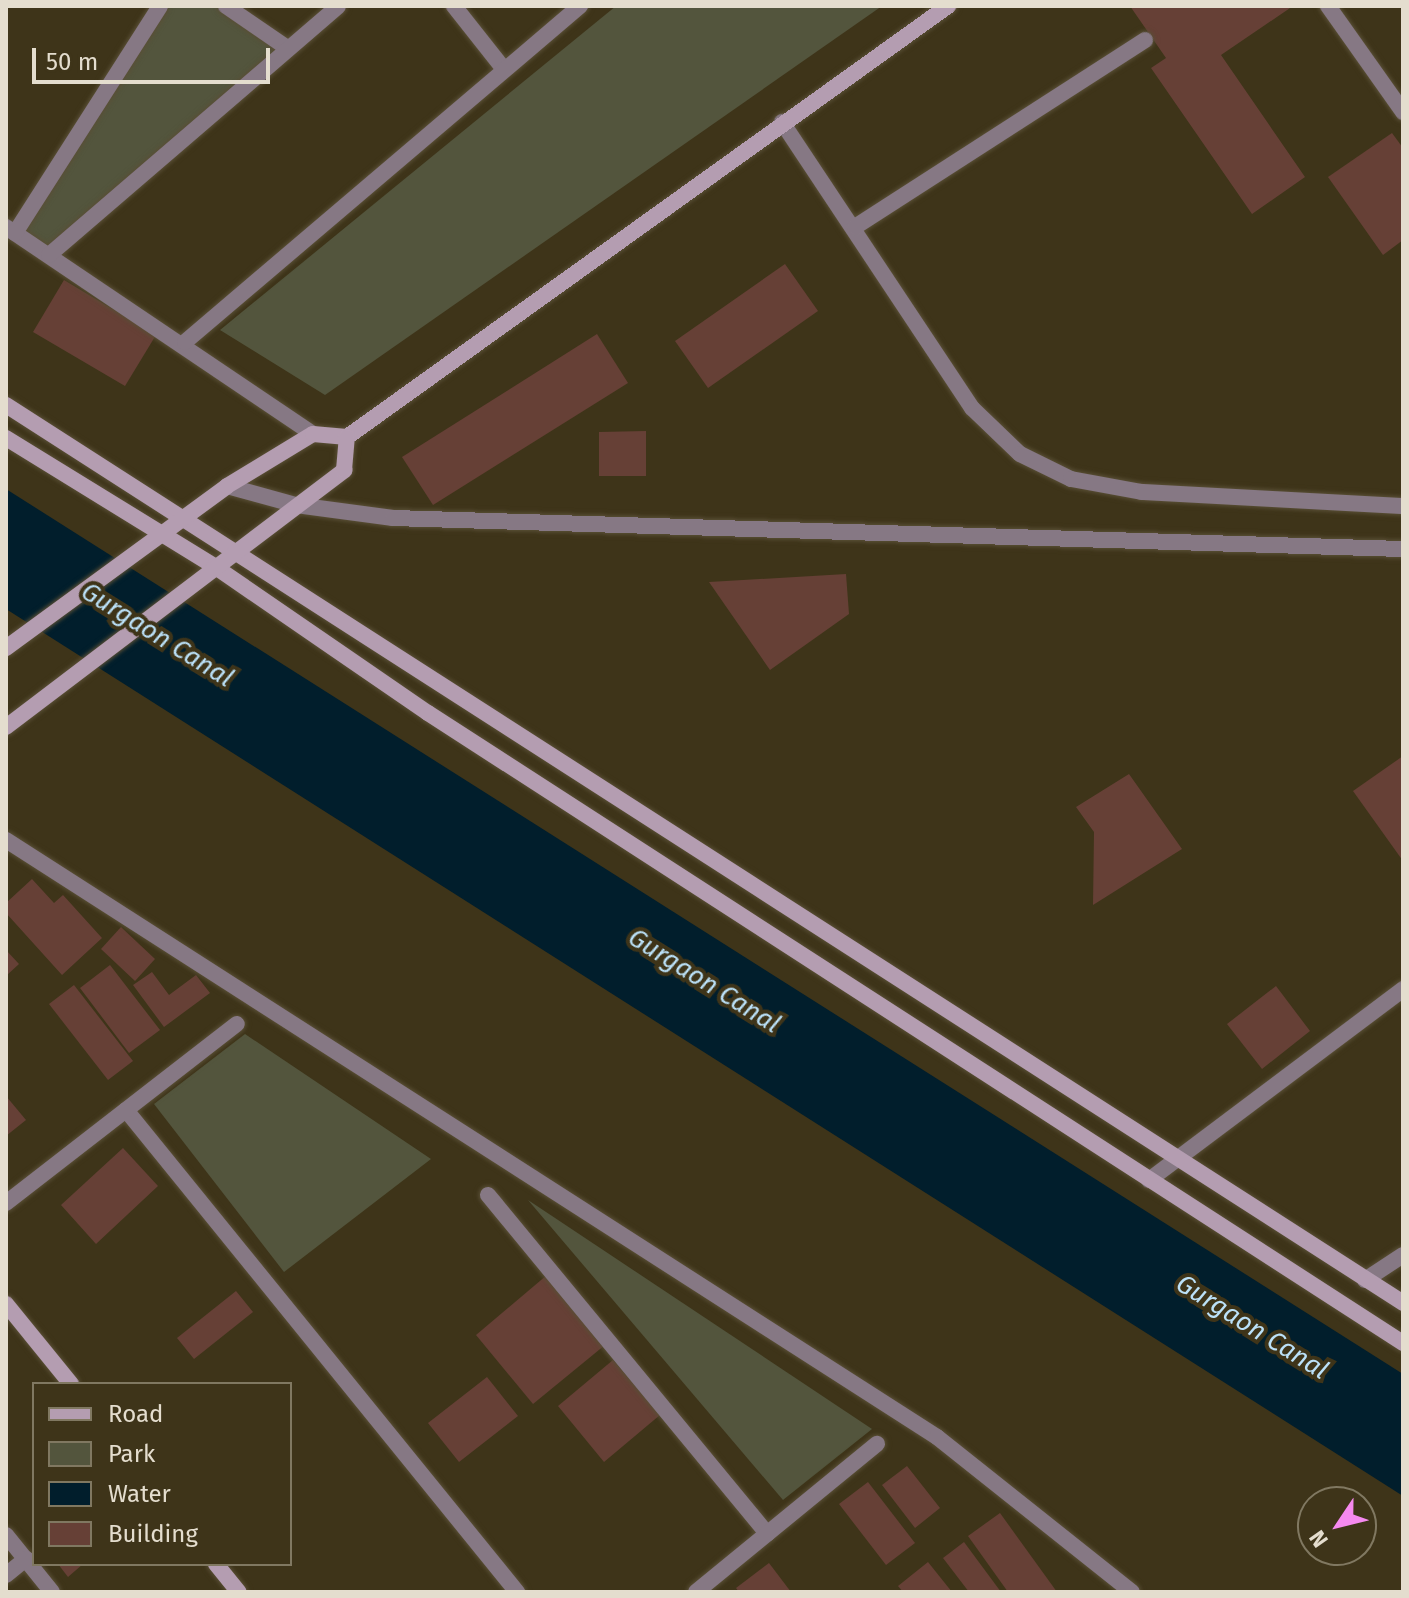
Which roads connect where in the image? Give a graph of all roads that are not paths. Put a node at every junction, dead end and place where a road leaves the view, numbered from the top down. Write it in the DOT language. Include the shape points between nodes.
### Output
graph roads {
  1 [pos="160,6"];
  2 [pos="226,6"];
  3 [pos="338,6"];
  4 [pos="454,6"];
  5 [pos="580,6"];
  6 [pos="948,6"];
  7 [pos="1328,6"];
  8 [pos="1145,40"];
  9 [pos="287,48"];
  10 [pos="503,68"];
  11 [pos="1403,112"];
  12 [pos="782,122"];
  13 [pos="855,227"];
  14 [pos="11,230"];
  15 [pos="49,255"];
  16 [pos="185,342"];
  17 [pos="6,405"];
  18 [pos="313,434"];
  19 [pos="347,437"];
  20 [pos="6,438"];
  21 [pos="227,486"];
  22 [pos="296,505"];
  23 [pos="1403,506"];
  24 [pos="183,516"];
  25 [pos="161,531"];
  26 [pos="235,549"];
  27 [pos="1403,549"];
  28 [pos="214,566"];
  29 [pos="6,648"];
  30 [pos="6,727"];
  31 [pos="6,840"];
  32 [pos="1403,989"];
  33 [pos="237,1024"];
  34 [pos="126,1110"];
  35 [pos="1174,1157"];
  36 [pos="1149,1180"];
  37 [pos="488,1195"];
  38 [pos="6,1203"];
  39 [pos="1403,1255"];
  40 [pos="1365,1280"];
  41 [pos="1403,1303"];
  42 [pos="6,1304"];
  43 [pos="1403,1343"];
  44 [pos="69,1382"];
  45 [pos="877,1444"];
  46 [pos="767,1534"];
  47 [pos="6,1535"];
  48 [pos="26,1559"];
  49 [pos="218,1566"];
  50 [pos="6,1575"];
  51 [pos="52,1592"];
  52 [pos="239,1592"];
  53 [pos="517,1592"];
  54 [pos="696,1592"];
  55 [pos="1132,1592"];
  1 -- 14 [label="street"];
  2 -- 9 [label="street"];
  3 -- 9 [label="street"];
  4 -- 10 [label="street"];
  5 -- 10 [label="street"];
  6 -- 12 [label="main road"];
  7 -- 11 [label="street"];
  8 -- 13 [label="street"];
  9 -- 15 [label="street"];
  10 -- 16 [label="street"];
  12 -- 13 [label="street"];
  12 -- 19 [label="main road"];
  13 -- 23 [label="street" via="972,408 1020,454 1071,479 1142,492"];
  14 -- 15 [label="street"];
  15 -- 16 [label="street"];
  16 -- 18 [label="street"];
  17 -- 24 [label="main road"];
  18 -- 19 [label="main road"];
  18 -- 21 [label="main road"];
  19 -- 22 [label="main road" via="344,470"];
  20 -- 25 [label="main road"];
  21 -- 22 [label="street"];
  21 -- 24 [label="main road"];
  22 -- 26 [label="main road"];
  22 -- 27 [label="street" via="393,518"];
  24 -- 25 [label="main road"];
  24 -- 26 [label="main road"];
  25 -- 28 [label="main road"];
  25 -- 29 [label="main road"];
  26 -- 28 [label="main road"];
  26 -- 35 [label="main road"];
  28 -- 30 [label="main road"];
  28 -- 36 [label="main road"];
  31 -- 55 [label="street" via="937,1437"];
  32 -- 35 [label="street"];
  33 -- 34 [label="street"];
  34 -- 38 [label="street"];
  34 -- 53 [label="street"];
  35 -- 36 [label="street"];
  35 -- 40 [label="main road"];
  36 -- 43 [label="main road"];
  37 -- 46 [label="street"];
  39 -- 40 [label="street"];
  40 -- 41 [label="main road"];
  42 -- 44 [label="main road"];
  45 -- 46 [label="street"];
  46 -- 54 [label="street"];
  47 -- 48 [label="street"];
  48 -- 50 [label="street"];
  48 -- 51 [label="street"];
  49 -- 52 [label="main road"];
}
